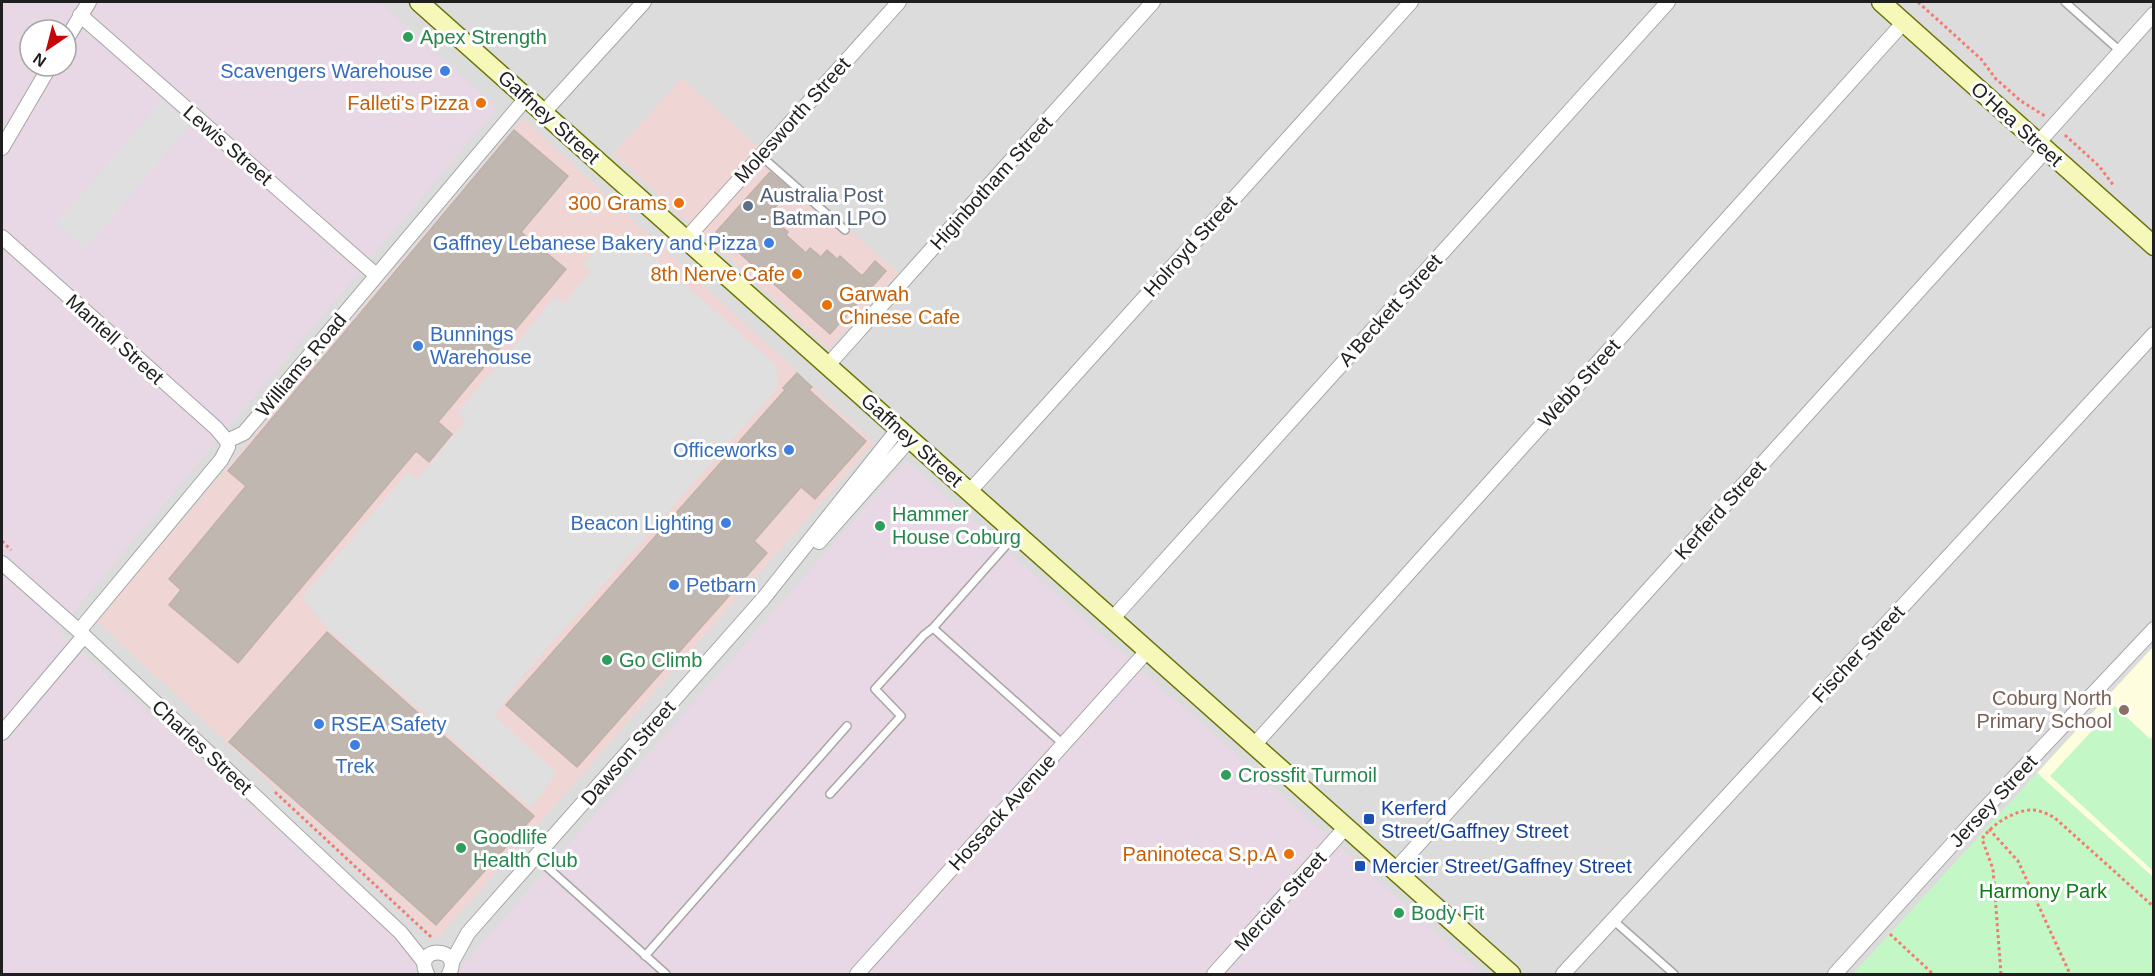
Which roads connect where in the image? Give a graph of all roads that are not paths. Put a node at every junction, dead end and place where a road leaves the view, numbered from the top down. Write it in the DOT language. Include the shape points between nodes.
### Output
graph roads {
  1 [pos="88,2"];
  2 [pos="419,2"];
  3 [pos="644,2"];
  4 [pos="899,2"];
  5 [pos="1154,2"];
  6 [pos="1411,2"];
  7 [pos="1668,2"];
  8 [pos="1881,2"];
  9 [pos="2065,2"];
  10 [pos="2154,14"];
  11 [pos="80,15"];
  12 [pos="78,19"];
  13 [pos="1904,22"];
  14 [pos="2120,51"];
  15 [pos="43,78"];
  16 [pos="527,97"];
  17 [pos="544,112"];
  18 [pos="2042,146"];
  19 [pos="2,148"];
  20 [pos="760,155"];
  21 [pos="845,230"];
  22 [pos="2,237"];
  23 [pos="686,239"];
  24 [pos="2154,246"];
  25 [pos="376,275"];
  26 [pos="2154,334"];
  27 [pos="828,365"];
  28 [pos="905,433"];
  29 [pos="227,441"];
  30 [pos="970,491"];
  31 [pos="1017,533"];
  32 [pos="2,563"];
  33 [pos="1113,618"];
  34 [pos="933,628"];
  35 [pos="2154,629"];
  36 [pos="81,634"];
  37 [pos="1148,650"];
  38 [pos="847,726"];
  39 [pos="2,733"];
  40 [pos="1063,744"];
  41 [pos="1254,745"];
  42 [pos="831,794"];
  43 [pos="1346,827"];
  44 [pos="536,856"];
  45 [pos="1395,870"];
  46 [pos="1613,920"];
  47 [pos="645,956"];
  48 [pos="438,967"];
  49 [pos="666,975"];
  50 [pos="856,975"];
  51 [pos="1214,975"];
  52 [pos="1511,975"];
  53 [pos="1563,975"];
  54 [pos="1674,975"];
  55 [pos="1835,975"];
  1 -- 11 [label="street"];
  2 -- 16 [label="main road, Gaffney Street"];
  3 -- 17 [label="street"];
  4 -- 20 [label="street, Molesworth Street"];
  5 -- 27 [label="street, Higinbotham Street"];
  6 -- 30 [label="street, Holroyd Street"];
  7 -- 33 [label="street, A'Beckett Street"];
  8 -- 13 [label="main road, O'Hea Street"];
  9 -- 14 [label="lane"];
  10 -- 14 [label="street, Kerferd Street"];
  11 -- 12 [label="street"];
  11 -- 25 [label="street, Lewis Street"];
  13 -- 18 [label="main road, O'Hea Street"];
  13 -- 41 [label="street, Webb Street"];
  14 -- 18 [label="street, Kerferd Street" via="2055,124"];
  15 -- 19 [label="street"];
  16 -- 17 [label="main road, Gaffney Street"];
  16 -- 25 [label="street, Williams Road"];
  17 -- 23 [label="main road, Gaffney Street"];
  18 -- 24 [label="main road, O'Hea Street"];
  18 -- 45 [label="street, Kerferd Street"];
  20 -- 21 [label="lane"];
  20 -- 23 [label="street, Molesworth Street"];
  22 -- 29 [label="street, Mantell Street"];
  23 -- 27 [label="main road, Gaffney Street"];
  25 -- 29 [label="street, Williams Road" via="244,433"];
  26 -- 46 [label="street, Fischer Street"];
  27 -- 28 [label="main road, Gaffney Street"];
  28 -- 30 [label="main road, Gaffney Street"];
  28 -- 44 [label="street, Dawson Street" via="810,552 763,599"];
  29 -- 36 [label="street" via="221,460"];
  30 -- 31 [label="main road, Gaffney Street"];
  31 -- 33 [label="main road, Gaffney Street"];
  31 -- 34 [label="lane"];
  32 -- 36 [label="street, Charles Street"];
  33 -- 37 [label="main road, Gaffney Street"];
  34 -- 40 [label="lane"];
  34 -- 42 [label="lane" via="875,689 901,716"];
  35 -- 55 [label="street, Jersey Street"];
  36 -- 39 [label="street"];
  36 -- 48 [label="street, Charles Street"];
  37 -- 40 [label="street, Hossack Avenue"];
  37 -- 41 [label="main road, Gaffney Street"];
  38 -- 47 [label="lane"];
  40 -- 50 [label="street, Hossack Avenue"];
  41 -- 43 [label="main road, Gaffney Street"];
  43 -- 45 [label="main road, Gaffney Street"];
  43 -- 51 [label="street, Mercier Street"];
  44 -- 47 [label="lane"];
  44 -- 48 [label="street, Dawson Street"];
  45 -- 52 [label="main road, Gaffney Street"];
  46 -- 53 [label="street, Fischer Street"];
  46 -- 54 [label="lane"];
  47 -- 49 [label="lane"];
}
